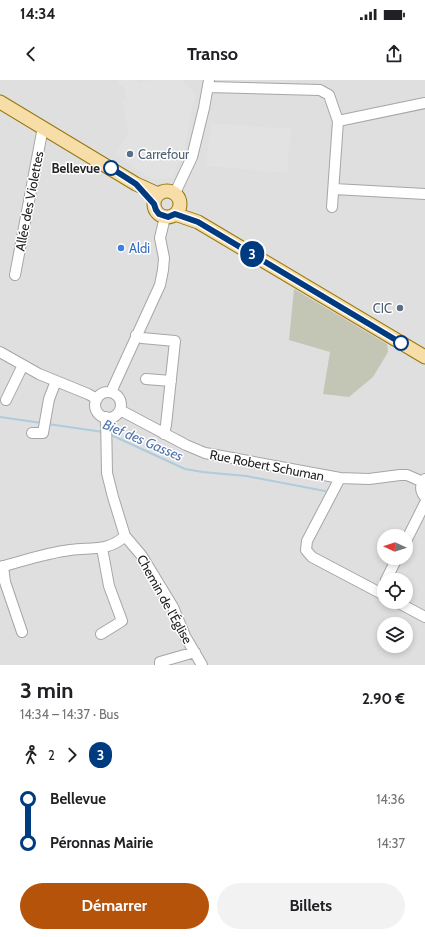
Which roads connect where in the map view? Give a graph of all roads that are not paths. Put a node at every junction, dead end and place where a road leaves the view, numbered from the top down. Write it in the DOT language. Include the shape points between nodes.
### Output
graph roads {
  1 [pos="325,80"];
  2 [pos="208,84"];
  3 [pos="322,91"];
  4 [pos="0,102"];
  5 [pos="425,102"];
  6 [pos="338,120"];
  7 [pos="43,127"];
  8 [pos="334,189"];
  9 [pos="175,193"];
  10 [pos="425,194"];
  11 [pos="156,199"];
  12 [pos="332,208"];
  13 [pos="173,213"];
  14 [pos="15,275"];
  15 [pos="136,335"];
  16 [pos="0,352"];
  17 [pos="425,357"];
  18 [pos="23,365"];
  19 [pos="146,379"];
  20 [pos="56,381"];
  21 [pos="171,382"];
  22 [pos="111,392"];
  23 [pos="97,399"];
  24 [pos="6,400"];
  25 [pos="120,410"];
  26 [pos="106,417"];
  27 [pos="32,434"];
  28 [pos="164,434"];
  29 [pos="340,478"];
  30 [pos="424,480"];
  31 [pos="425,497"];
  32 [pos="425,503"];
  33 [pos="412,529"];
  34 [pos="125,536"];
  35 [pos="102,548"];
  36 [pos="1,567"];
  37 [pos="377,588"];
  38 [pos="410,609"];
  39 [pos="425,617"];
  40 [pos="22,632"];
  41 [pos="101,634"];
  42 [pos="195,652"];
  43 [pos="160,665"];
  44 [pos="202,665"];
  1 -- 3 [label="street"];
  2 -- 3 [label="street"];
  2 -- 9 [label="street" via="192,157"];
  3 -- 6 [label="street" via="329,95"];
  4 -- 7 [label="main road"];
  5 -- 6 [label="street"];
  6 -- 8 [label="street"];
  7 -- 11 [label="main road"];
  7 -- 14 [label="street, Allée des Violettes"];
  8 -- 10 [label="street"];
  8 -- 12 [label="street"];
  9 -- 11 [label="main road" via="168,190 161,192"];
  9 -- 13 [label="main road" via="180,200"];
  11 -- 13 [label="main road" via="157,212"];
  13 -- 15 [label="street" via="160,238 164,258 160,285"];
  13 -- 17 [label="main road" via="189,213 198,222"];
  15 -- 21 [label="street" via="142,338 175,341"];
  15 -- 22 [label="street"];
  16 -- 18 [label="street"];
  18 -- 20 [label="street"];
  18 -- 24 [label="street"];
  19 -- 21 [label="street"];
  20 -- 23 [label="street"];
  20 -- 27 [label="street" via="49,400 44,433"];
  21 -- 28 [label="street"];
  22 -- 23 [label="street" via="103,393"];
  22 -- 25 [label="street" via="120,399"];
  23 -- 26 [label="street" via="97,410"];
  25 -- 26 [label="street" via="114,416"];
  25 -- 28 [label="street, Rue Robert Schuman"];
  26 -- 34 [label="street, Chemin de l'Église" via="107,472"];
  28 -- 29 [label="street, Rue Robert Schuman" via="205,453"];
  29 -- 30 [label="street, Rue Robert Schuman" via="369,479 407,475"];
  29 -- 37 [label="street" via="307,541 306,550 312,557"];
  30 -- 31 [label="street" via="421,491"];
  32 -- 33 [label="street"];
  34 -- 35 [label="street" via="118,543"];
  34 -- 42 [label="street, Chemin de l'Église" via="142,556 173,607"];
  35 -- 36 [label="street" via="70,550"];
  35 -- 41 [label="street" via="109,586 122,621"];
  36 -- 40 [label="street"];
  38 -- 39 [label="street"];
  42 -- 43 [label="street" via="160,662"];
  42 -- 44 [label="street, Chemin de l'Église"];
}
